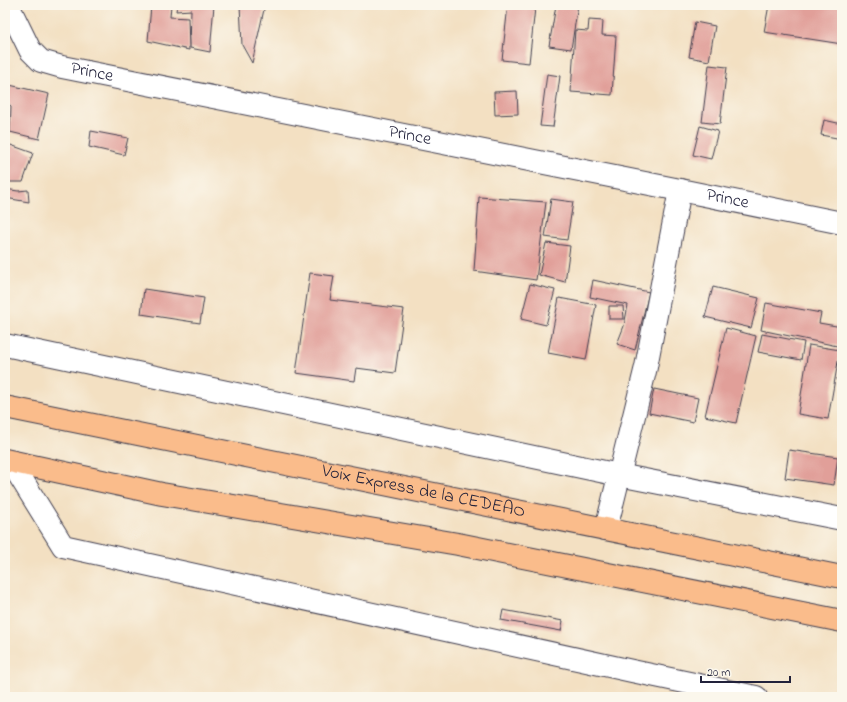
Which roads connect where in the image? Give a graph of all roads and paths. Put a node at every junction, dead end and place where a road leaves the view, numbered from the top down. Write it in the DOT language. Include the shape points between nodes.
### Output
graph roads {
  1 [pos="8,5"];
  2 [pos="680,190"];
  3 [pos="842,224"];
  4 [pos="5,345"];
  5 [pos="5,407"];
  6 [pos="8,461"];
  7 [pos="619,475"];
  8 [pos="842,519"];
  9 [pos="606,529"];
  10 [pos="842,577"];
  11 [pos="842,621"];
  12 [pos="756,697"];
  1 -- 2 [label="street, Prince" via="30,50 41,61 62,67"];
  2 -- 3 [label="street, Prince"];
  2 -- 7 [label="street" via="646,367"];
  4 -- 7 [label="street"];
  5 -- 9 [label="main road, Voix Express de la CEDEAO"];
  6 -- 11 [label="main road" via="162,494 458,544"];
  6 -- 12 [label="street" via="63,546"];
  7 -- 8 [label="street"];
  7 -- 9 [label="street"];
  9 -- 10 [label="main road, Voix Express de la CEDEAO"];
}
